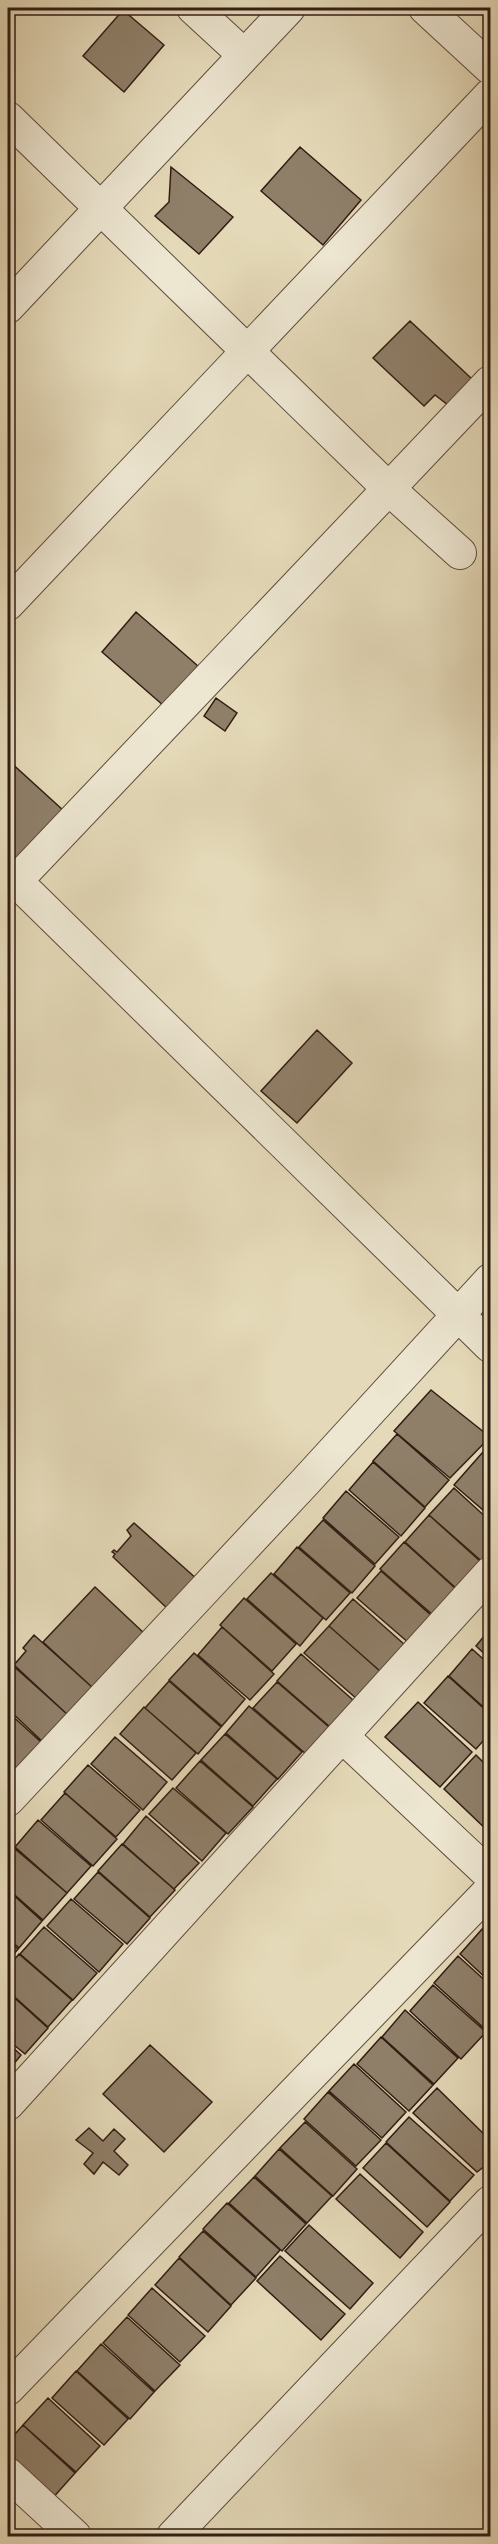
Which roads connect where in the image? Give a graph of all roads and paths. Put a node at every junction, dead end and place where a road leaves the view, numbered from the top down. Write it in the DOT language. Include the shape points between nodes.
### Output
graph roads {
  1 [pos="193,8"];
  2 [pos="289,8"];
  3 [pos="425,8"];
  4 [pos="244,55"];
  5 [pos="490,68"];
  6 [pos="490,95"];
  7 [pos="8,118"];
  8 [pos="100,208"];
  9 [pos="8,307"];
  10 [pos="248,351"];
  11 [pos="490,382"];
  12 [pos="390,490"];
  13 [pos="460,553"];
  14 [pos="8,604"];
  15 [pos="12,878"];
  16 [pos="490,1280"];
  17 [pos="457,1315"];
  18 [pos="490,1346"];
  19 [pos="490,1573"];
  20 [pos="342,1736"];
  21 [pos="8,1800"];
  22 [pos="490,1875"];
  23 [pos="490,1890"];
  24 [pos="8,2103"];
  25 [pos="490,2202"];
  26 [pos="8,2389"];
  27 [pos="8,2474"];
  28 [pos="75,2536"];
  29 [pos="173,2536"];
  1 -- 4 [label="street"];
  2 -- 4 [label="street"];
  3 -- 5 [label="street"];
  4 -- 8 [label="street"];
  6 -- 10 [label="street"];
  7 -- 8 [label="street"];
  8 -- 9 [label="street"];
  8 -- 10 [label="street"];
  10 -- 12 [label="street"];
  10 -- 14 [label="street"];
  11 -- 12 [label="street"];
  12 -- 13 [label="street"];
  12 -- 15 [label="street"];
  15 -- 17 [label="street"];
  16 -- 17 [label="street"];
  17 -- 18 [label="street"];
  17 -- 21 [label="street"];
  19 -- 20 [label="street"];
  20 -- 22 [label="street"];
  20 -- 24 [label="street"];
  23 -- 26 [label="street"];
  25 -- 29 [label="street"];
  27 -- 28 [label="street"];
}
